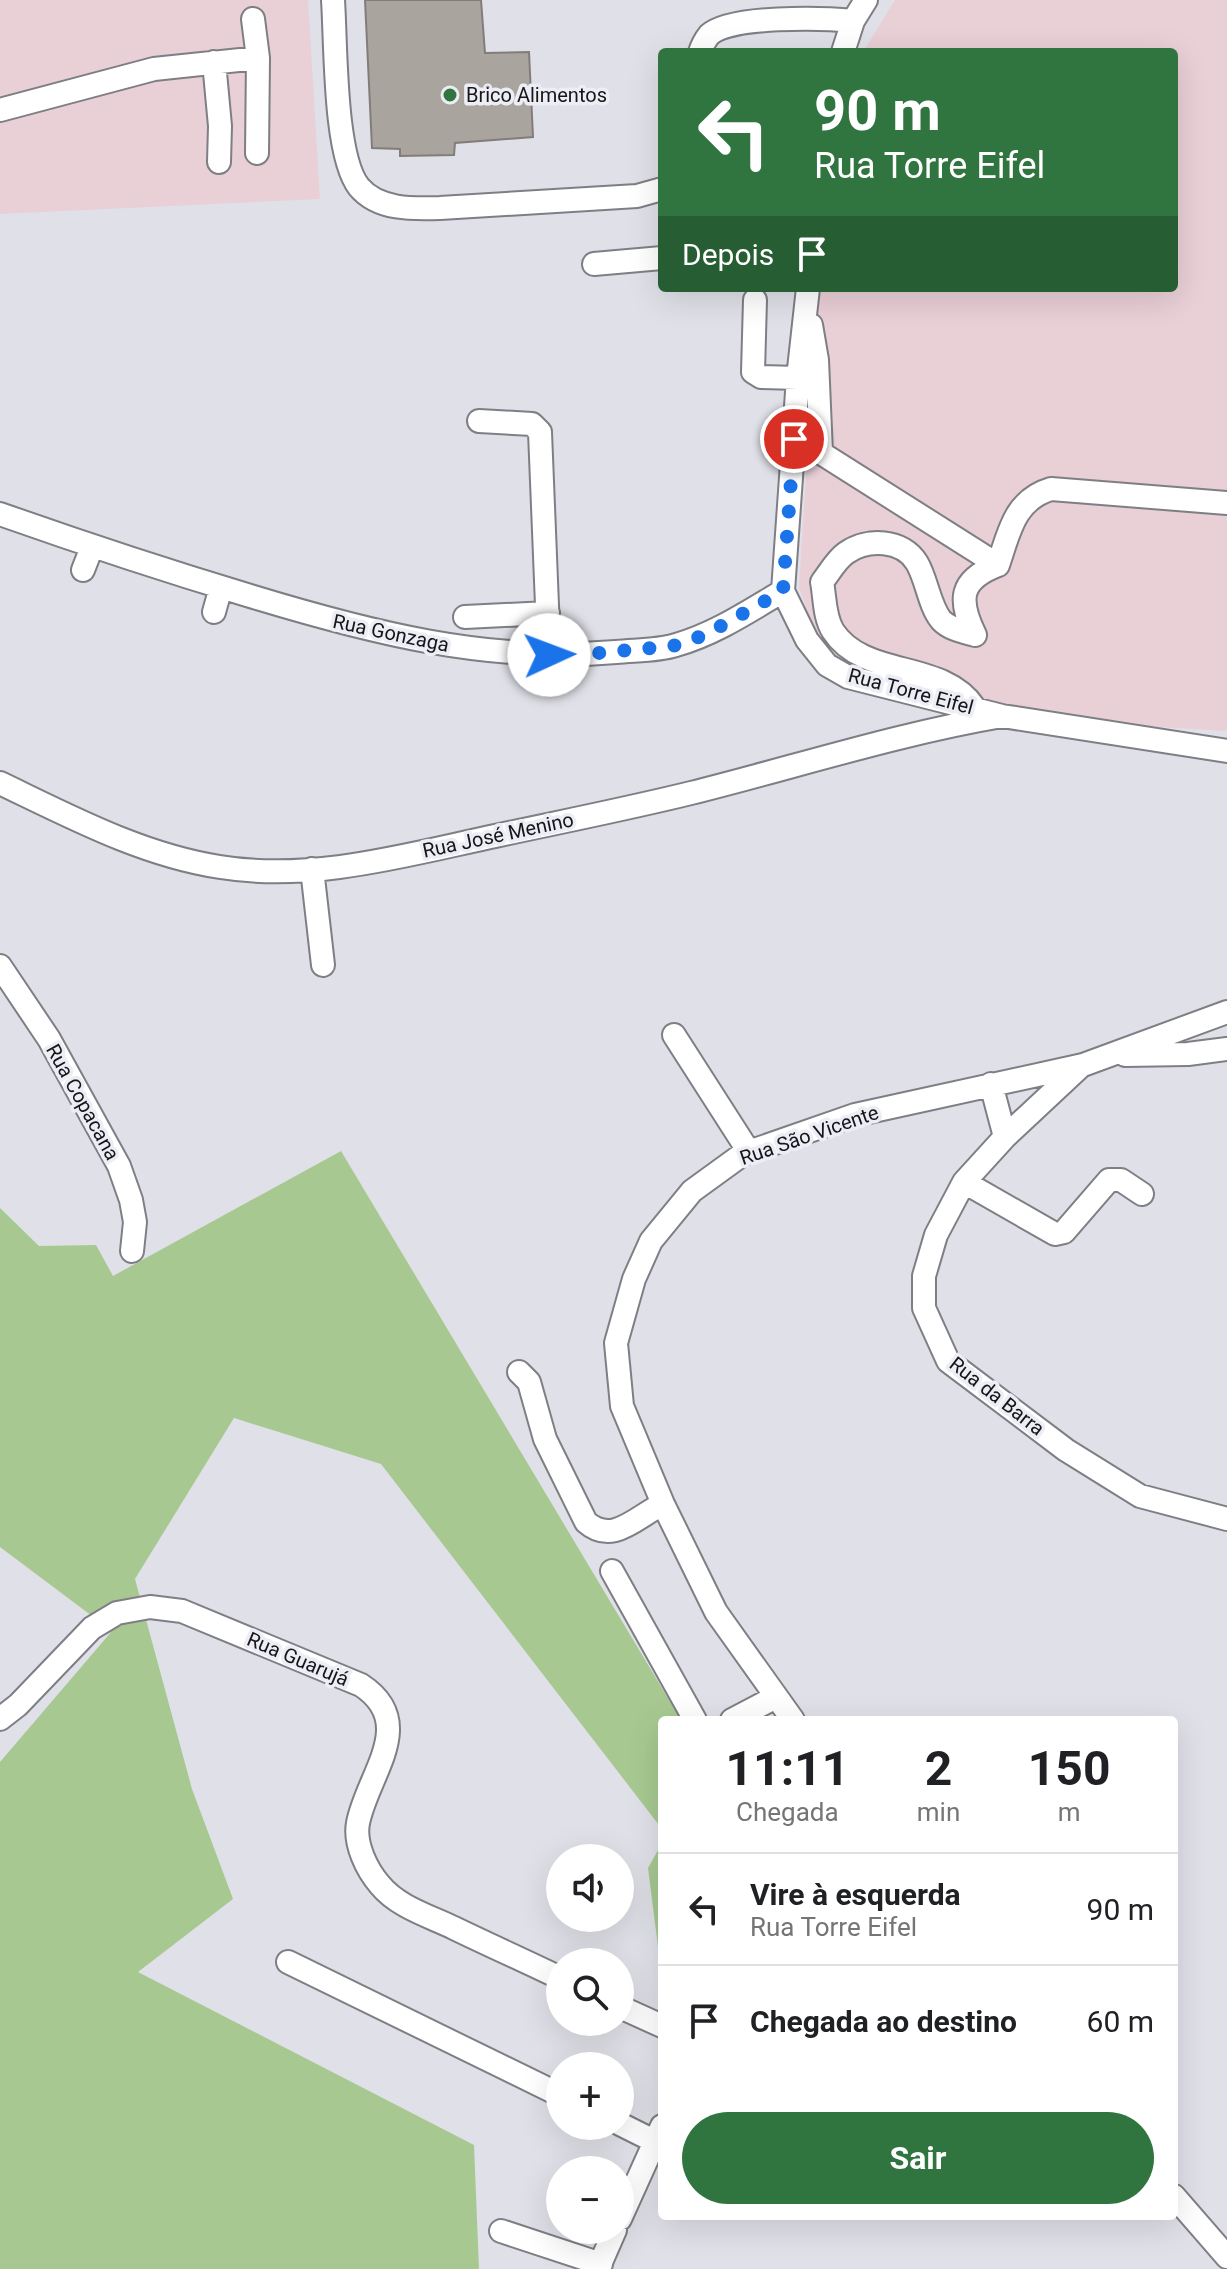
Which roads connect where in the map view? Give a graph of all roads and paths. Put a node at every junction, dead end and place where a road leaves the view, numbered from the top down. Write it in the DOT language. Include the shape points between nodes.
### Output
graph roads {
  1 [pos="333,0"];
  2 [pos="866,0"];
  3 [pos="253,19"];
  4 [pos="853,21"];
  5 [pos="702,48"];
  6 [pos="844,48"];
  7 [pos="258,58"];
  8 [pos="214,62"];
  9 [pos="0,110"];
  10 [pos="257,153"];
  11 [pos="219,162"];
  12 [pos="658,190"];
  13 [pos="658,258"];
  14 [pos="594,264"];
  15 [pos="808,292"];
  16 [pos="755,300"];
  17 [pos="807,311"];
  18 [pos="798,378"];
  19 [pos="479,421"];
  20 [pos="1227,503"];
  21 [pos="0,514"];
  22 [pos="92,547"];
  23 [pos="998,565"];
  24 [pos="83,570"];
  25 [pos="221,587"];
  26 [pos="783,591"];
  27 [pos="214,612"];
  28 [pos="548,613"];
  29 [pos="465,617"];
  30 [pos="549,655"];
  31 [pos="974,708"];
  32 [pos="1002,716"];
  33 [pos="1227,751"];
  34 [pos="0,783"];
  35 [pos="312,869"];
  36 [pos="323,965"];
  37 [pos="0,966"];
  38 [pos="1227,1012"];
  39 [pos="674,1035"];
  40 [pos="1227,1049"];
  41 [pos="1111,1055"];
  42 [pos="1083,1065"];
  43 [pos="991,1084"];
  44 [pos="1005,1137"];
  45 [pos="749,1152"];
  46 [pos="964,1182"];
  47 [pos="1142,1194"];
  48 [pos="132,1251"];
  49 [pos="519,1372"];
  50 [pos="663,1504"];
  51 [pos="1227,1519"];
  52 [pos="612,1571"];
  53 [pos="776,1697"];
  54 [pos="693,1716"];
  55 [pos="740,1716"];
  56 [pos="790,1716"];
  57 [pos="0,1719"];
  58 [pos="288,1962"];
  59 [pos="546,1971"];
  60 [pos="634,2013"];
  61 [pos="658,2024"];
  62 [pos="546,2088"];
  63 [pos="634,2127"];
  64 [pos="658,2133"];
  65 [pos="634,2187"];
  66 [pos="1178,2201"];
  67 [pos="501,2231"];
  68 [pos="609,2244"];
  69 [pos="1227,2257"];
  70 [pos="600,2267"];
  1 -- 12 [label="street" via="342,143 349,170 375,199 412,209 637,196"];
  2 -- 4 [label="street"];
  3 -- 7 [label="street"];
  4 -- 5 [label="street" via="728,25 710,34"];
  4 -- 6 [label="street"];
  7 -- 8 [label="street"];
  7 -- 10 [label="street"];
  8 -- 9 [label="street" via="154,69"];
  8 -- 11 [label="street"];
  13 -- 14 [label="street"];
  15 -- 17 [label="street"];
  16 -- 18 [label="street" via="753,372"];
  17 -- 18 [label="street"];
  17 -- 23 [label="street" via="817,360 821,453"];
  18 -- 26 [label="street"];
  19 -- 28 [label="street" via="532,424 540,432"];
  20 -- 23 [label="street" via="1051,489 1031,497 1016,514"];
  21 -- 22 [label="street, Rua Gonzaga"];
  22 -- 24 [label="street"];
  22 -- 25 [label="street, Rua Gonzaga"];
  23 -- 31 [label="street" via="978,573 963,597 964,614 975,635 941,620 916,561 896,546 857,546 822,582 827,618 844,644 866,657 949,685"];
  25 -- 27 [label="street"];
  25 -- 30 [label="street, Rua Gonzaga" via="380,633 447,646"];
  26 -- 30 [label="street, Rua Gonzaga" via="705,635 673,646"];
  26 -- 31 [label="street, Rua Torre Eifel" via="807,640 827,665 848,677"];
  28 -- 29 [label="street"];
  28 -- 30 [label="street"];
  31 -- 32 [label="street, Rua Torre Eifel"];
  32 -- 33 [label="street"];
  32 -- 35 [label="street, Rua José Menino" via="924,730 660,800 365,865"];
  34 -- 35 [label="street, Rua José Menino" via="164,854 221,867"];
  35 -- 36 [label="street"];
  37 -- 48 [label="street, Rua Copacana" via="49,1039 119,1166 135,1222"];
  38 -- 41 [label="street, Rua São Vicente"];
  39 -- 45 [label="street"];
  40 -- 41 [label="street"];
  41 -- 42 [label="street, Rua São Vicente"];
  42 -- 43 [label="street, Rua São Vicente"];
  42 -- 44 [label="street, Rua da Barra"];
  43 -- 44 [label="street"];
  43 -- 45 [label="street, Rua São Vicente" via="855,1115"];
  44 -- 46 [label="street, Rua da Barra"];
  45 -- 50 [label="street, Rua São Vicente" via="692,1191 651,1241 616,1343 622,1406"];
  46 -- 47 [label="street" via="1055,1234 1064,1232 1109,1180 1121,1180"];
  46 -- 51 [label="street, Rua da Barra" via="936,1235 924,1276 924,1308 948,1361 1066,1450 1140,1496"];
  49 -- 50 [label="street" via="529,1382 545,1439 592,1528 619,1531"];
  50 -- 53 [label="street, Rua São Vicente" via="716,1612"];
  52 -- 54 [label="street"];
  53 -- 55 [label="street"];
  53 -- 56 [label="street, Rua São Vicente"];
  57 -- 59 [label="street, Rua Guarujá" via="92,1628 117,1613 150,1607 182,1611 361,1685 372,1692 389,1721 388,1742 357,1825 368,1870 394,1900"];
  58 -- 62 [label="street"];
  60 -- 61 [label="street"];
  63 -- 64 [label="street"];
  64 -- 65 [label="street"];
  66 -- 69 [label="street"];
  67 -- 70 [label="street"];
  68 -- 70 [label="street"];
}
